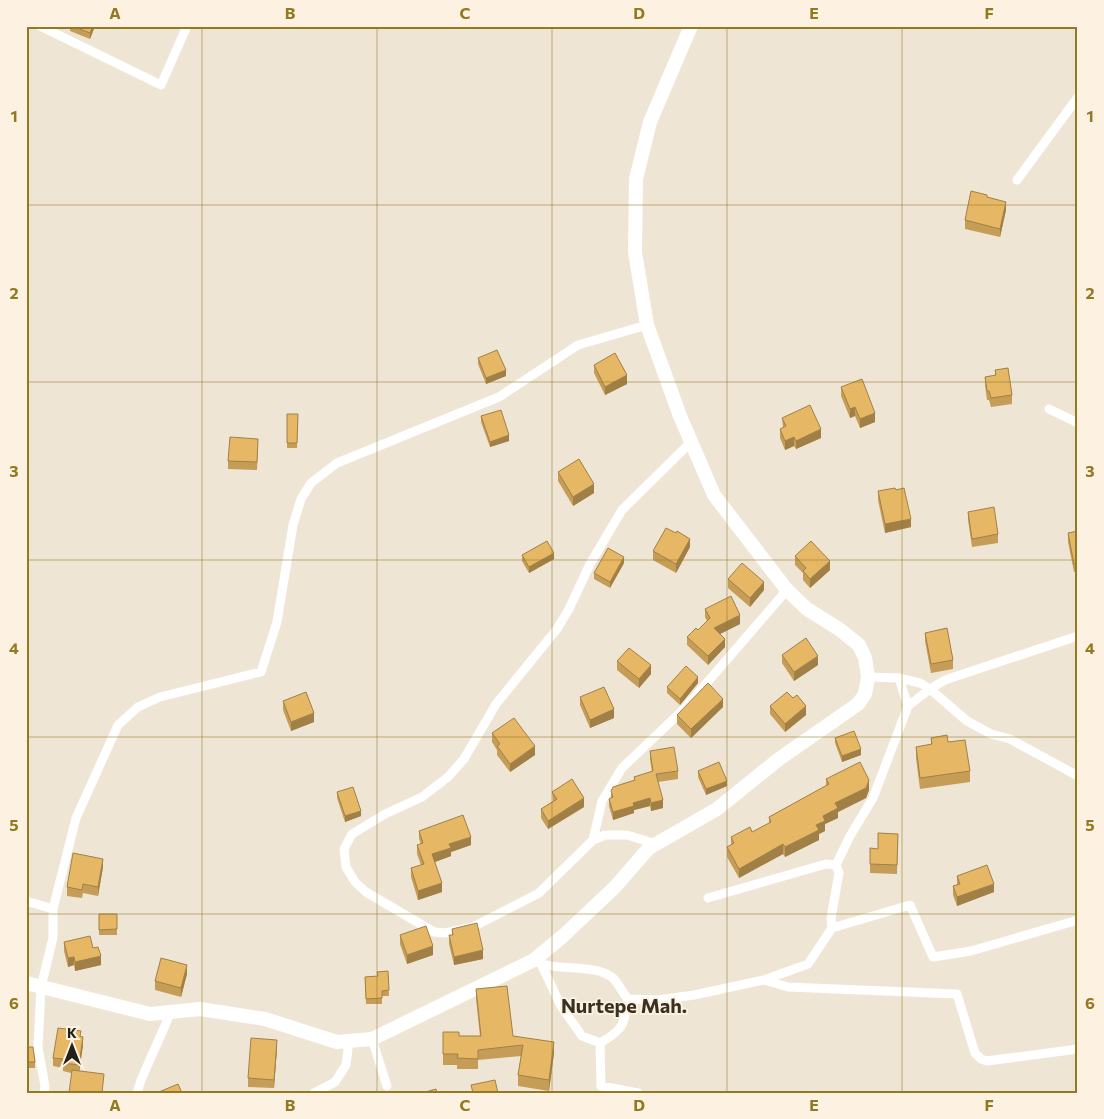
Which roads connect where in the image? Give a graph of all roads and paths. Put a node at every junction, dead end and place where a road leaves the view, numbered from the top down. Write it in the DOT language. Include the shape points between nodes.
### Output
graph roads {
  1 [pos="40,26"];
  2 [pos="187,26"];
  3 [pos="690,26"];
  4 [pos="1078,97"];
  5 [pos="1017,180"];
  6 [pos="647,325"];
  7 [pos="1049,409"];
  8 [pos="1078,422"];
  9 [pos="691,442"];
  10 [pos="787,590"];
  11 [pos="1078,636"];
  12 [pos="868,677"];
  13 [pos="899,678"];
  14 [pos="930,689"];
  15 [pos="908,706"];
  16 [pos="1078,776"];
  17 [pos="593,840"];
  18 [pos="656,844"];
  19 [pos="836,865"];
  20 [pos="708,898"];
  21 [pos="26,901"];
  22 [pos="53,909"];
  23 [pos="1078,920"];
  24 [pos="832,928"];
  25 [pos="538,963"];
  26 [pos="764,980"];
  27 [pos="26,983"];
  28 [pos="41,987"];
  29 [pos="628,999"];
  30 [pos="171,1012"];
  31 [pos="372,1039"];
  32 [pos="348,1041"];
  33 [pos="600,1042"];
  34 [pos="1078,1049"];
  35 [pos="387,1086"];
  36 [pos="44,1093"];
  37 [pos="137,1093"];
  38 [pos="314,1093"];
  39 [pos="638,1093"];
  1 -- 2 [label="street" via="161,85"];
  3 -- 6 [label="street" via="650,122 636,179 634,252"];
  4 -- 5 [label="street"];
  6 -- 9 [label="street"];
  6 -- 22 [label="street" via="578,345 499,398 337,463 311,483 300,499 277,622 261,672 160,697 138,707 118,725 76,818"];
  7 -- 8 [label="street"];
  9 -- 10 [label="street" via="714,495"];
  9 -- 17 [label="street" via="622,510 557,628 496,704 464,759 422,797 352,834 344,848 346,867 366,892 434,932 445,933 473,927 539,894"];
  10 -- 12 [label="street" via="807,609 859,645"];
  10 -- 17 [label="street" via="685,708 622,768 602,801"];
  11 -- 14 [label="street" via="965,672"];
  12 -- 13 [label="street"];
  12 -- 18 [label="street" via="865,694 858,704 779,759 717,809"];
  13 -- 14 [label="street"];
  13 -- 15 [label="street"];
  14 -- 15 [label="street"];
  14 -- 16 [label="street" via="967,721 991,734 1010,739"];
  15 -- 19 [label="street" via="873,798"];
  17 -- 18 [label="street" via="605,835 627,835"];
  18 -- 25 [label="street"];
  19 -- 20 [label="street" via="826,864"];
  19 -- 24 [label="street" via="839,873"];
  21 -- 22 [label="street"];
  22 -- 28 [label="street" via="53,938"];
  23 -- 24 [label="street" via="972,952 934,957 910,905"];
  24 -- 26 [label="street" via="808,964"];
  25 -- 29 [label="street" via="600,972 613,978"];
  25 -- 31 [label="street"];
  25 -- 33 [label="street" via="582,1036"];
  26 -- 29 [label="street" via="658,1000"];
  26 -- 34 [label="street" via="788,987 957,994 975,1053 987,1061"];
  27 -- 28 [label="street"];
  28 -- 30 [label="street" via="150,1014"];
  28 -- 36 [label="street" via="38,1048"];
  29 -- 33 [label="street" via="625,1022 613,1036"];
  30 -- 32 [label="street" via="200,1010 265,1019 337,1042"];
  30 -- 37 [label="street"];
  31 -- 32 [label="street"];
  31 -- 35 [label="street"];
  32 -- 38 [label="street" via="346,1065 335,1082"];
  33 -- 39 [label="street" via="601,1086"];
}
